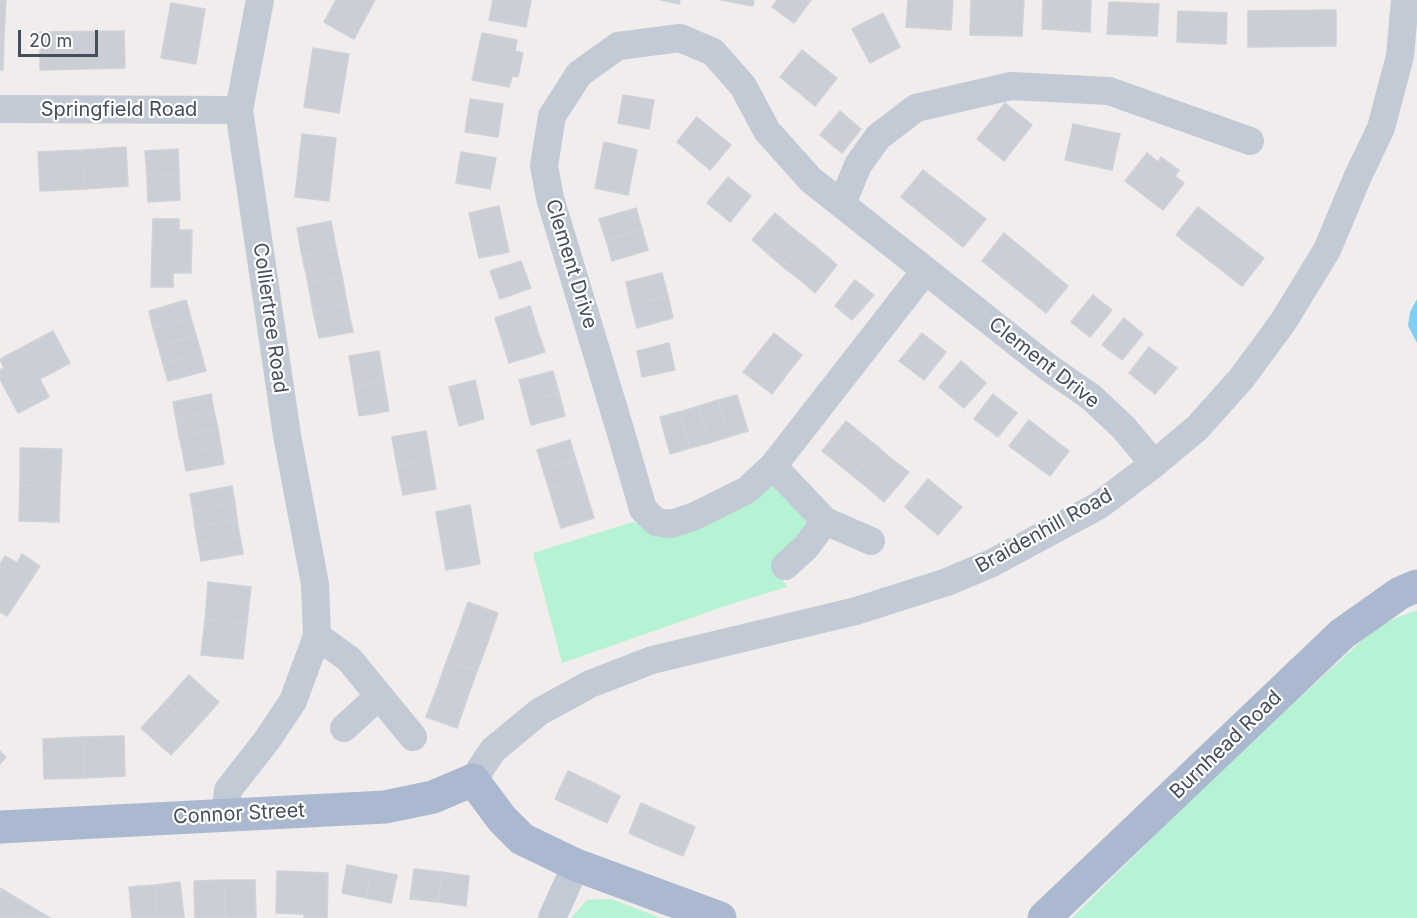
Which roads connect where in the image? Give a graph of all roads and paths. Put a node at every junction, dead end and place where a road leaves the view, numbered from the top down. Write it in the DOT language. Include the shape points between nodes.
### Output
graph roads {
  1 [pos="260,0"];
  2 [pos="1405,0"];
  3 [pos="0,109"];
  4 [pos="239,110"];
  5 [pos="1250,141"];
  6 [pos="842,204"];
  7 [pos="925,271"];
  8 [pos="1154,464"];
  9 [pos="773,466"];
  10 [pos="825,521"];
  11 [pos="871,541"];
  12 [pos="785,566"];
  13 [pos="1417,586"];
  14 [pos="317,636"];
  15 [pos="379,696"];
  16 [pos="344,728"];
  17 [pos="414,737"];
  18 [pos="473,780"];
  19 [pos="225,815"];
  20 [pos="0,827"];
  21 [pos="576,866"];
  22 [pos="552,918"];
  23 [pos="720,918"];
  24 [pos="1044,918"];
  1 -- 4 [label="street, Colliertree Road"];
  2 -- 8 [label="street, Braidenhill Road" via="1400,56 1381,128 1327,250 1283,322 1240,379 1197,428"];
  3 -- 4 [label="street, Springfield Road"];
  4 -- 14 [label="street, Colliertree Road" via="287,435 315,584"];
  5 -- 6 [label="street" via="1109,91 1011,86 916,108 878,137 858,165"];
  6 -- 7 [label="street, Clement Drive"];
  6 -- 9 [label="street, Clement Drive" via="812,180 767,130 743,86 713,52 680,38 618,46 579,74 552,116 544,166 550,198 643,509 656,522 671,524 747,490"];
  7 -- 8 [label="street, Clement Drive" via="1091,397"];
  7 -- 9 [label="street, Clement Drive"];
  8 -- 18 [label="street, Braidenhill Road" via="1098,506 992,563 946,582 856,611 651,660 590,684 539,712 493,750"];
  9 -- 10 [label="street"];
  10 -- 11 [label="street"];
  10 -- 12 [label="street" via="806,547"];
  13 -- 24 [label="main road, Burnhead Road" via="1400,593 1342,634"];
  14 -- 15 [label="street" via="349,659"];
  14 -- 19 [label="street, Colliertree Road" via="292,701 228,790"];
  15 -- 16 [label="street"];
  15 -- 17 [label="street"];
  18 -- 19 [label="main road, Connor Street" via="433,796 385,807"];
  18 -- 21 [label="main road" via="522,839"];
  19 -- 20 [label="main road, Connor Street"];
  21 -- 22 [label="street"];
  21 -- 23 [label="main road"];
}
